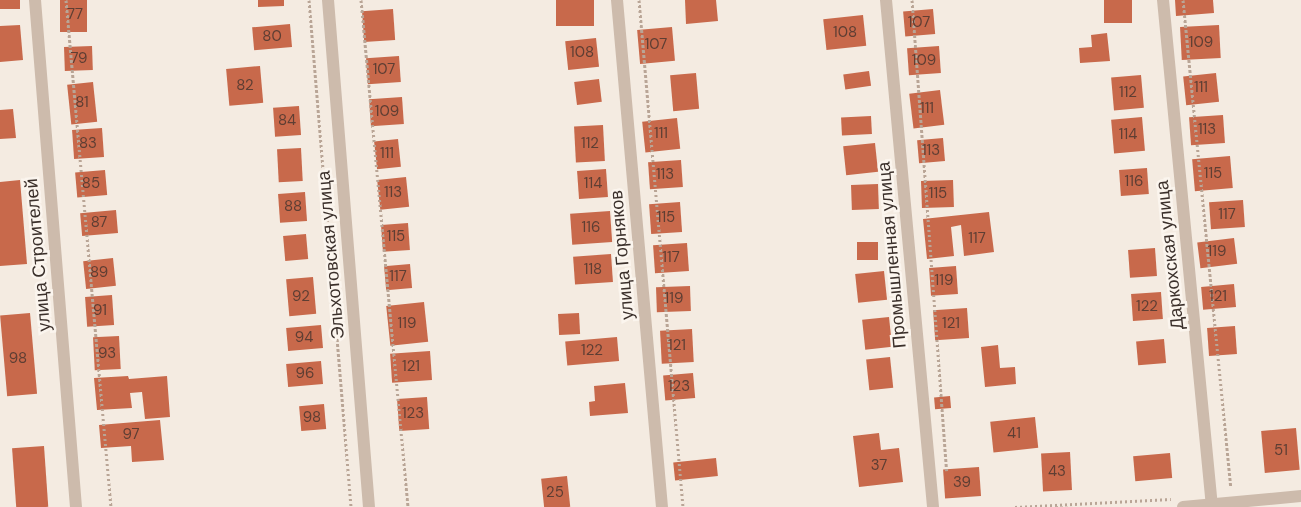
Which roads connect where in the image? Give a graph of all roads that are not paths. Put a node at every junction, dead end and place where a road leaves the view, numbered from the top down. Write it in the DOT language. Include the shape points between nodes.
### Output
graph roads {
  1 [pos="35,0"];
  2 [pos="328,0"];
  3 [pos="617,0"];
  4 [pos="886,0"];
  5 [pos="1163,0"];
  6 [pos="1301,496"];
  7 [pos="1180,503"];
  8 [pos="1212,506"];
  9 [pos="76,507"];
  10 [pos="369,507"];
  11 [pos="662,507"];
  12 [pos="933,507"];
  1 -- 9 [label="street, улица Строителей"];
  2 -- 10 [label="street, Эльхотовская улица"];
  3 -- 11 [label="street, улица Горняков"];
  4 -- 12 [label="street, Промышленная улица"];
  5 -- 8 [label="street, Даркохская улица"];
  6 -- 8 [label="street"];
  7 -- 8 [label="street"];
}
